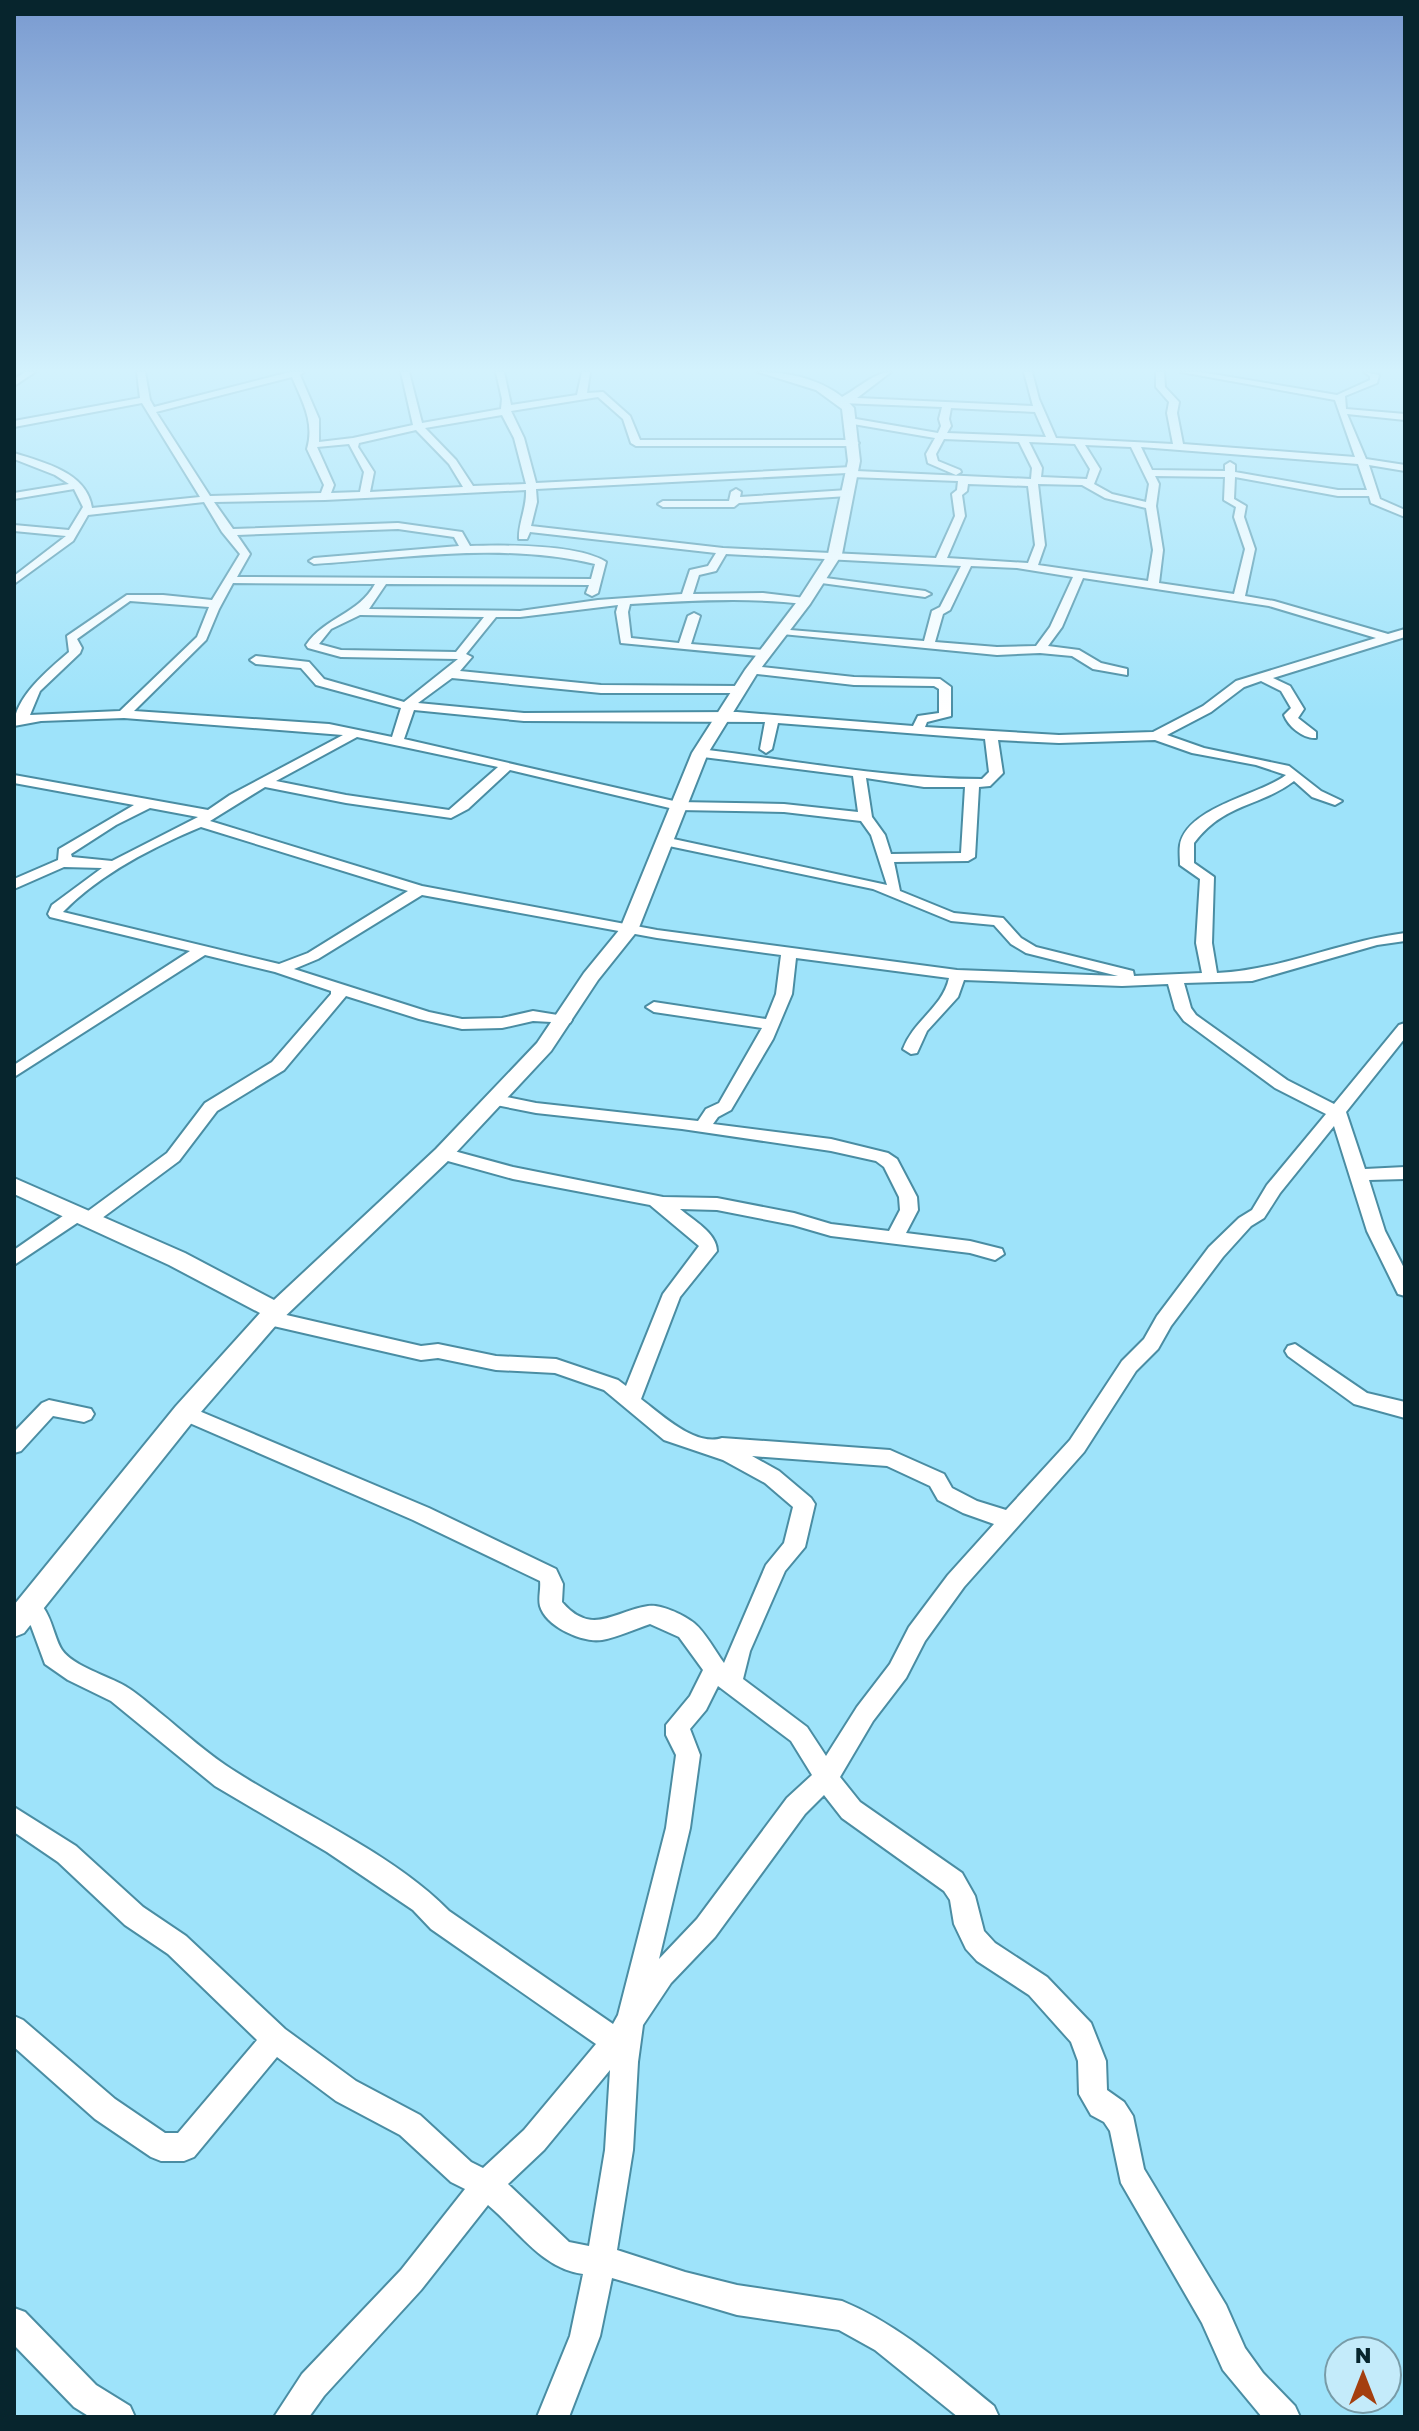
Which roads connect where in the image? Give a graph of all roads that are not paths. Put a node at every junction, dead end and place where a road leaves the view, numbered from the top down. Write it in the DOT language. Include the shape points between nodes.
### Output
graph roads {
  1 [pos="76,485"];
  2 [pos="79,485"];
  3 [pos="198,485"];
  4 [pos="329,485"];
  5 [pos="366,485"];
  6 [pos="522,485"];
  7 [pos="531,485"];
  8 [pos="660,485"];
  9 [pos="737,485"];
  10 [pos="815,485"];
  11 [pos="849,485"];
  12 [pos="963,485"];
  13 [pos="1034,485"];
  14 [pos="1089,485"];
  15 [pos="1152,485"];
  16 [pos="1231,485"];
  17 [pos="1295,485"];
  18 [pos="1371,485"];
  19 [pos="469,488"];
  20 [pos="1374,493"];
  21 [pos="364,495"];
  22 [pos="14,496"];
  23 [pos="325,497"];
  24 [pos="206,499"];
  25 [pos="735,500"];
  26 [pos="663,504"];
  27 [pos="1151,506"];
  28 [pos="87,512"];
  29 [pos="1405,514"];
  30 [pos="664,517"];
  31 [pos="14,528"];
  32 [pos="524,528"];
  33 [pos="227,532"];
  34 [pos="73,533"];
  35 [pos="466,549"];
  36 [pos="521,549"];
  37 [pos="723,551"];
  38 [pos="835,554"];
  39 [pos="484,560"];
  40 [pos="941,560"];
  41 [pos="314,561"];
  42 [pos="968,562"];
  43 [pos="1032,567"];
  44 [pos="1079,575"];
  45 [pos="231,580"];
  46 [pos="818,580"];
  47 [pos="14,581"];
  48 [pos="382,581"];
  49 [pos="469,582"];
  50 [pos="596,582"];
  51 [pos="1153,585"];
  52 [pos="925,594"];
  53 [pos="686,598"];
  54 [pos="1239,598"];
  55 [pos="805,601"];
  56 [pos="625,602"];
  57 [pos="216,604"];
  58 [pos="587,604"];
  59 [pos="361,612"];
  60 [pos="492,615"];
  61 [pos="694,616"];
  62 [pos="782,631"];
  63 [pos="1405,633"];
  64 [pos="1387,637"];
  65 [pos="929,643"];
  66 [pos="1405,645"];
  67 [pos="684,646"];
  68 [pos="1040,649"];
  69 [pos="459,655"];
  70 [pos="256,660"];
  71 [pos="758,662"];
  72 [pos="1123,672"];
  73 [pos="449,674"];
  74 [pos="1262,677"];
  75 [pos="739,690"];
  76 [pos="406,706"];
  77 [pos="124,714"];
  78 [pos="723,717"];
  79 [pos="772,719"];
  80 [pos="18,721"];
  81 [pos="918,730"];
  82 [pos="355,733"];
  83 [pos="1311,735"];
  84 [pos="991,736"];
  85 [pos="1156,736"];
  86 [pos="396,742"];
  87 [pos="766,749"];
  88 [pos="700,753"];
  89 [pos="742,758"];
  90 [pos="790,763"];
  91 [pos="508,765"];
  92 [pos="859,774"];
  93 [pos="1294,774"];
  94 [pos="14,779"];
  95 [pos="266,783"];
  96 [pos="972,784"];
  97 [pos="1335,801"];
  98 [pos="149,803"];
  99 [pos="678,806"];
  100 [pos="865,817"];
  101 [pos="205,818"];
  102 [pos="664,841"];
  103 [pos="885,858"];
  104 [pos="65,861"];
  105 [pos="114,866"];
  106 [pos="14,885"];
  107 [pos="420,890"];
  108 [pos="893,892"];
  109 [pos="629,930"];
  110 [pos="1405,937"];
  111 [pos="201,951"];
  112 [pos="789,951"];
  113 [pos="280,969"];
  114 [pos="957,975"];
  115 [pos="1211,979"];
  116 [pos="1169,980"];
  117 [pos="338,988"];
  118 [pos="654,1007"];
  119 [pos="564,1020"];
  120 [pos="769,1024"];
  121 [pos="1405,1028"];
  122 [pos="911,1049"];
  123 [pos="14,1072"];
  124 [pos="497,1100"];
  125 [pos="1338,1113"];
  126 [pos="703,1127"];
  127 [pos="443,1154"];
  128 [pos="1405,1173"];
  129 [pos="1359,1175"];
  130 [pos="14,1185"];
  131 [pos="663,1203"];
  132 [pos="82,1218"];
  133 [pos="895,1237"];
  134 [pos="995,1254"];
  135 [pos="14,1259"];
  136 [pos="1399,1265"];
  137 [pos="1405,1289"];
  138 [pos="272,1315"];
  139 [pos="1295,1351"];
  140 [pos="631,1400"];
  141 [pos="1405,1410"];
  142 [pos="185,1413"];
  143 [pos="84,1414"];
  144 [pos="14,1445"];
  145 [pos="696,1445"];
  146 [pos="1009,1520"];
  147 [pos="21,1616"];
  148 [pos="723,1675"];
  149 [pos="827,1777"];
  150 [pos="14,1818"];
  151 [pos="631,2018"];
  152 [pos="14,2029"];
  153 [pos="275,2039"];
  154 [pos="616,2042"];
  155 [pos="486,2185"];
  156 [pos="599,2263"];
  157 [pos="14,2323"];
  158 [pos="119,2417"];
  159 [pos="290,2417"];
  160 [pos="553,2417"];
  161 [pos="983,2417"];
  162 [pos="1284,2417"];
  1 -- 22 [label="street"];
  2 -- 28 [label="street"];
  3 -- 24 [label="street"];
  4 -- 23 [label="street"];
  5 -- 21 [label="street"];
  6 -- 19 [label="street"];
  7 -- 32 [label="street"];
  8 -- 26 [label="street"];
  9 -- 25 [label="street"];
  10 -- 25 [label="street"];
  11 -- 38 [label="street"];
  12 -- 40 [label="street" via="957,494 960,516"];
  13 -- 43 [label="street" via="1040,545"];
  14 -- 27 [label="street" via="1114,499"];
  15 -- 27 [label="street"];
  16 -- 54 [label="street" via="1229,500 1241,506 1239,517 1250,549"];
  17 -- 20 [label="street"];
  18 -- 20 [label="street"];
  19 -- 21 [label="street"];
  20 -- 29 [label="street" via="1375,501"];
  21 -- 23 [label="street"];
  23 -- 24 [label="street"];
  24 -- 28 [label="street"];
  24 -- 33 [label="street"];
  25 -- 26 [label="street"];
  26 -- 30 [label="street"];
  27 -- 51 [label="street" via="1158,550"];
  28 -- 34 [label="street"];
  31 -- 34 [label="street"];
  32 -- 36 [label="street"];
  32 -- 37 [label="street"];
  33 -- 35 [label="street" via="398,526 458,534"];
  33 -- 45 [label="street" via="245,554"];
  34 -- 47 [label="street"];
  35 -- 39 [label="street"];
  35 -- 41 [label="street"];
  36 -- 39 [label="street"];
  36 -- 50 [label="street" via="601,562"];
  37 -- 38 [label="street"];
  37 -- 53 [label="street" via="712,569 694,572"];
  38 -- 40 [label="street"];
  38 -- 46 [label="street"];
  39 -- 49 [label="street"];
  40 -- 42 [label="street"];
  42 -- 43 [label="street"];
  42 -- 65 [label="street" via="944,610 938,611"];
  43 -- 44 [label="street"];
  44 -- 51 [label="street"];
  44 -- 68 [label="street"];
  45 -- 48 [label="street"];
  45 -- 57 [label="street"];
  46 -- 52 [label="street"];
  46 -- 55 [label="street"];
  48 -- 49 [label="street"];
  48 -- 59 [label="street"];
  49 -- 50 [label="street"];
  50 -- 58 [label="street"];
  51 -- 54 [label="street"];
  53 -- 55 [label="street"];
  53 -- 56 [label="street"];
  54 -- 64 [label="street"];
  55 -- 62 [label="street"];
  56 -- 58 [label="street"];
  56 -- 67 [label="street" via="625,641"];
  57 -- 77 [label="street" via="193,648"];
  57 -- 80 [label="street" via="138,597 119,602 71,638 74,653 34,690"];
  58 -- 60 [label="street"];
  59 -- 60 [label="street"];
  59 -- 69 [label="street" via="323,629 312,645 340,652"];
  60 -- 69 [label="street"];
  61 -- 67 [label="street"];
  62 -- 65 [label="street"];
  62 -- 71 [label="street"];
  63 -- 64 [label="street"];
  64 -- 66 [label="street"];
  64 -- 74 [label="street"];
  65 -- 68 [label="street" via="997,651"];
  67 -- 71 [label="street"];
  68 -- 72 [label="street" via="1075,653"];
  69 -- 73 [label="street" via="466,659"];
  70 -- 76 [label="street" via="305,665 320,682"];
  71 -- 75 [label="street"];
  71 -- 81 [label="street" via="854,681 936,682 945,687 945,716 922,719"];
  73 -- 75 [label="street" via="601,689"];
  73 -- 76 [label="street"];
  74 -- 83 [label="street" via="1286,689 1298,709 1290,715 1292,720"];
  74 -- 85 [label="street" via="1240,684"];
  75 -- 78 [label="street"];
  76 -- 78 [label="street" via="524,717"];
  76 -- 86 [label="street"];
  77 -- 80 [label="street"];
  77 -- 82 [label="street"];
  78 -- 79 [label="street"];
  78 -- 88 [label="street"];
  79 -- 81 [label="street"];
  79 -- 87 [label="street"];
  81 -- 84 [label="street"];
  82 -- 86 [label="street"];
  82 -- 95 [label="street"];
  84 -- 85 [label="street"];
  84 -- 96 [label="street" via="996,773 985,783"];
  85 -- 93 [label="street"];
  86 -- 91 [label="street"];
  87 -- 89 [label="street"];
  87 -- 90 [label="street" via="782,751"];
  88 -- 89 [label="street"];
  88 -- 99 [label="street"];
  89 -- 90 [label="street"];
  90 -- 92 [label="street"];
  91 -- 95 [label="street" via="451,814"];
  91 -- 99 [label="street"];
  92 -- 96 [label="street"];
  92 -- 100 [label="street"];
  93 -- 97 [label="street" via="1309,791"];
  93 -- 115 [label="street" via="1280,787 1226,808 1187,843 1187,865 1207,877 1204,943"];
  94 -- 98 [label="street"];
  95 -- 101 [label="street"];
  96 -- 103 [label="street" via="968,857"];
  98 -- 101 [label="street"];
  98 -- 104 [label="street" via="64,852"];
  99 -- 100 [label="street" via="784,808"];
  99 -- 102 [label="street"];
  100 -- 103 [label="street"];
  101 -- 105 [label="street"];
  101 -- 107 [label="street" via="257,842"];
  102 -- 108 [label="street"];
  102 -- 109 [label="street"];
  103 -- 108 [label="street"];
  104 -- 105 [label="street"];
  104 -- 106 [label="street"];
  105 -- 111 [label="street" via="55,914"];
  107 -- 109 [label="street"];
  107 -- 113 [label="street" via="313,956"];
  108 -- 116 [label="street" via="943,914 998,921 1031,950"];
  109 -- 112 [label="street"];
  109 -- 119 [label="street"];
  110 -- 115 [label="street" via="1272,972"];
  111 -- 113 [label="street"];
  111 -- 123 [label="street"];
  112 -- 114 [label="street"];
  112 -- 120 [label="street" via="784,994"];
  113 -- 117 [label="street"];
  114 -- 116 [label="street"];
  114 -- 122 [label="street" via="954,993 917,1031"];
  115 -- 116 [label="street"];
  116 -- 125 [label="street" via="1190,1018 1281,1084"];
  117 -- 119 [label="street" via="462,1024 533,1016"];
  117 -- 132 [label="street" via="339,995 278,1066 211,1107 173,1157"];
  118 -- 120 [label="street"];
  119 -- 124 [label="street"];
  120 -- 126 [label="street" via="725,1106"];
  121 -- 125 [label="street"];
  124 -- 126 [label="street"];
  124 -- 127 [label="street"];
  125 -- 129 [label="street"];
  125 -- 146 [label="street" via="1258,1214 1216,1252 1151,1344 1123,1373 1077,1446"];
  126 -- 133 [label="street" via="882,1157 891,1163 908,1197 909,1210"];
  127 -- 131 [label="street"];
  127 -- 138 [label="street"];
  128 -- 129 [label="street"];
  129 -- 136 [label="street" via="1376,1231"];
  130 -- 132 [label="street"];
  131 -- 133 [label="street" via="717,1204 831,1230"];
  131 -- 140 [label="street" via="706,1241 708,1251 672,1294"];
  132 -- 135 [label="street"];
  132 -- 138 [label="street" via="177,1259"];
  133 -- 134 [label="street"];
  136 -- 137 [label="street"];
  138 -- 140 [label="street" via="421,1353 556,1366 611,1385"];
  138 -- 142 [label="street"];
  139 -- 141 [label="street" via="1361,1399"];
  140 -- 145 [label="street" via="671,1434"];
  142 -- 147 [label="street"];
  142 -- 148 [label="street" via="548,1575 551,1605 581,1628 600,1631 650,1615 661,1617 687,1630"];
  143 -- 144 [label="street" via="49,1408"];
  145 -- 146 [label="street" via="890,1458 937,1480 945,1494"];
  145 -- 148 [label="street" via="730,1454 772,1477 804,1504 794,1547 777,1565"];
  146 -- 149 [label="street" via="917,1634"];
  147 -- 154 [label="street" via="41,1621 53,1657 119,1694 224,1778 422,1901 440,1920"];
  148 -- 149 [label="street" via="799,1734"];
  148 -- 151 [label="street" via="678,1725 688,1755 678,1828"];
  149 -- 151 [label="street" via="796,1806 712,1921 662,1974"];
  149 -- 162 [label="street" via="851,1810 953,1882 975,1940 1038,1986 1081,2033 1092,2061 1093,2094 1123,2126 1131,2173 1240,2369"];
  150 -- 153 [label="street" via="67,1854 134,1916 177,1945"];
  151 -- 154 [label="street"];
  151 -- 156 [label="street" via="615,2186"];
  152 -- 153 [label="street" via="105,2109 161,2147 184,2147"];
  153 -- 155 [label="street" via="346,2091 410,2125 461,2172"];
  154 -- 155 [label="street" via="534,2140"];
  155 -- 156 [label="street" via="559,2252"];
  155 -- 159 [label="street" via="411,2280"];
  156 -- 160 [label="street" via="585,2336"];
  156 -- 161 [label="street" via="623,2265 737,2300 842,2316 886,2339"];
  157 -- 158 [label="street" via="85,2396"];
}
